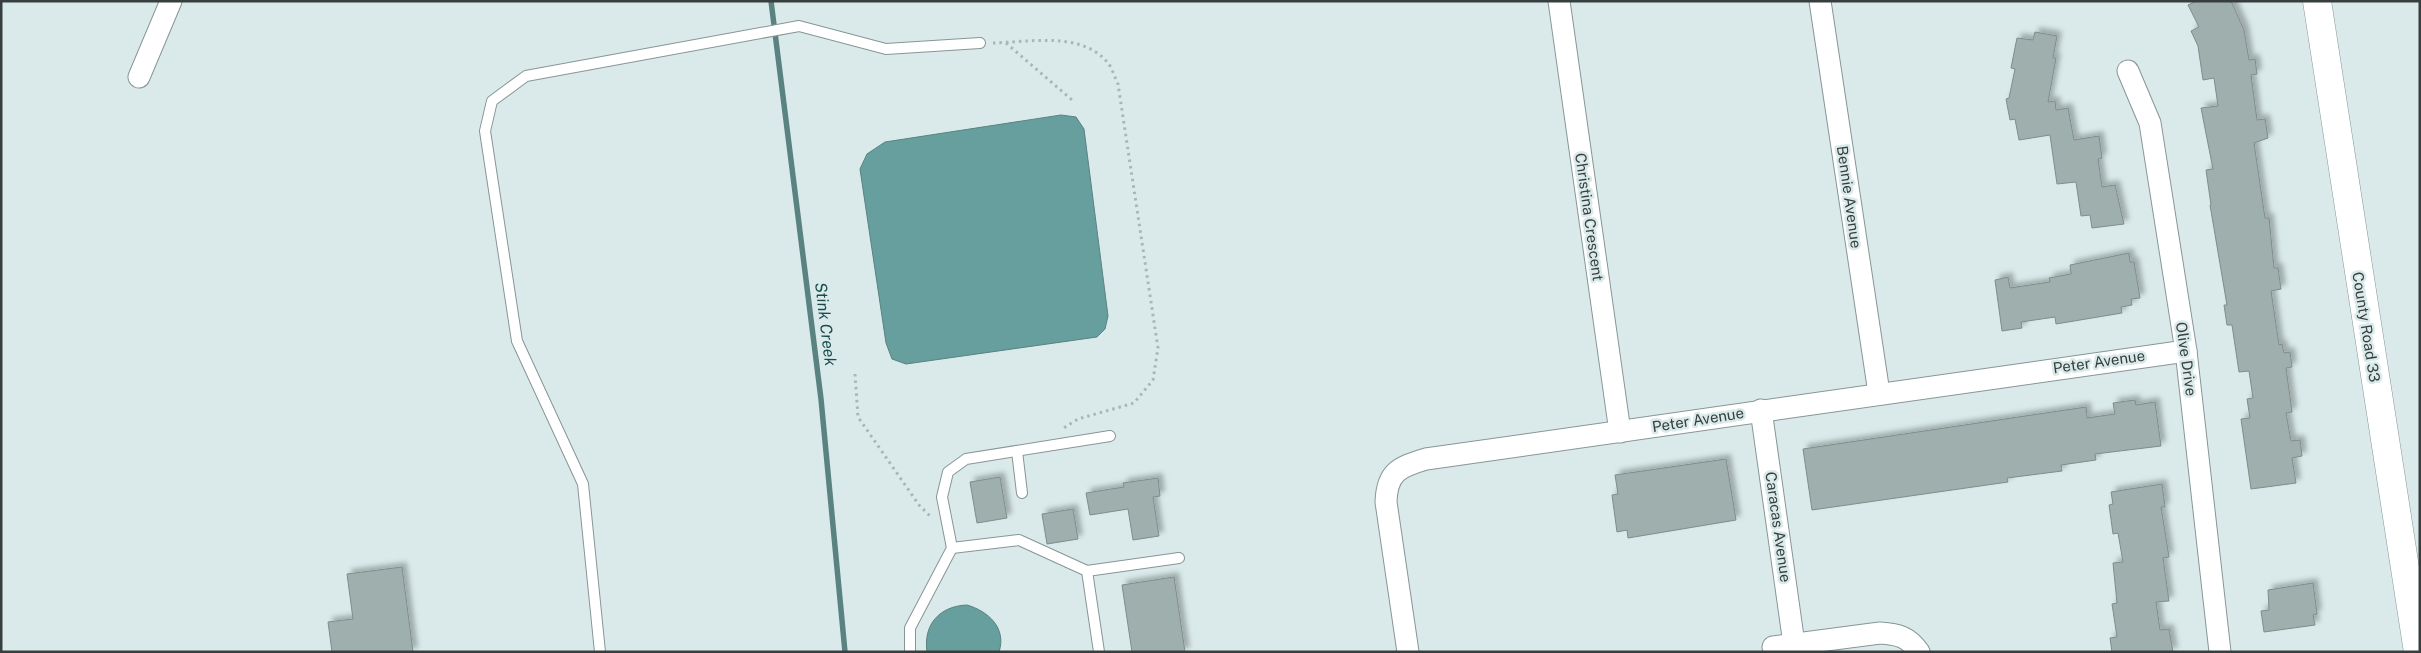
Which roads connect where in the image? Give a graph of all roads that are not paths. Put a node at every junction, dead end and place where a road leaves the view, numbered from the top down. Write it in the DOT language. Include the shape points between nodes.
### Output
graph roads {
  1 [pos="171,1"];
  2 [pos="1559,1"];
  3 [pos="1820,1"];
  4 [pos="2317,1"];
  5 [pos="980,43"];
  6 [pos="2128,71"];
  7 [pos="139,77"];
  8 [pos="2186,351"];
  9 [pos="1879,393"];
  10 [pos="1761,410"];
  11 [pos="1620,432"];
  12 [pos="1110,436"];
  13 [pos="1017,451"];
  14 [pos="1022,493"];
  15 [pos="952,548"];
  16 [pos="1178,558"];
  17 [pos="1087,571"];
  18 [pos="1794,644"];
  19 [pos="1774,647"];
  20 [pos="600,652"];
  21 [pos="910,652"];
  22 [pos="1099,652"];
  23 [pos="1408,652"];
  24 [pos="1919,652"];
  25 [pos="2220,652"];
  26 [pos="2418,652"];
  1 -- 7 [label="street"];
  2 -- 11 [label="street, Christina Crescent"];
  3 -- 9 [label="street, Bennie Avenue"];
  4 -- 26 [label="main road, County Road 33"];
  5 -- 20 [label="lane" via="886,49 799,26 526,76 492,101 484,131 517,341 583,484"];
  6 -- 8 [label="street, Olive Drive" via="2150,123"];
  8 -- 9 [label="street, Peter Avenue"];
  8 -- 25 [label="street, Olive Drive"];
  9 -- 10 [label="street, Peter Avenue"];
  10 -- 11 [label="street, Peter Avenue"];
  10 -- 18 [label="street, Caracas Avenue"];
  11 -- 23 [label="street, Peter Avenue" via="1426,459 1405,466 1390,477 1386,502"];
  12 -- 13 [label="lane"];
  13 -- 14 [label="lane"];
  13 -- 15 [label="lane" via="966,459 948,472 942,498"];
  15 -- 17 [label="lane" via="1019,540"];
  15 -- 21 [label="lane" via="910,628"];
  16 -- 17 [label="lane"];
  17 -- 22 [label="lane"];
  18 -- 19 [label="street"];
  18 -- 24 [label="street" via="1880,633 1897,634 1912,642"];
}
